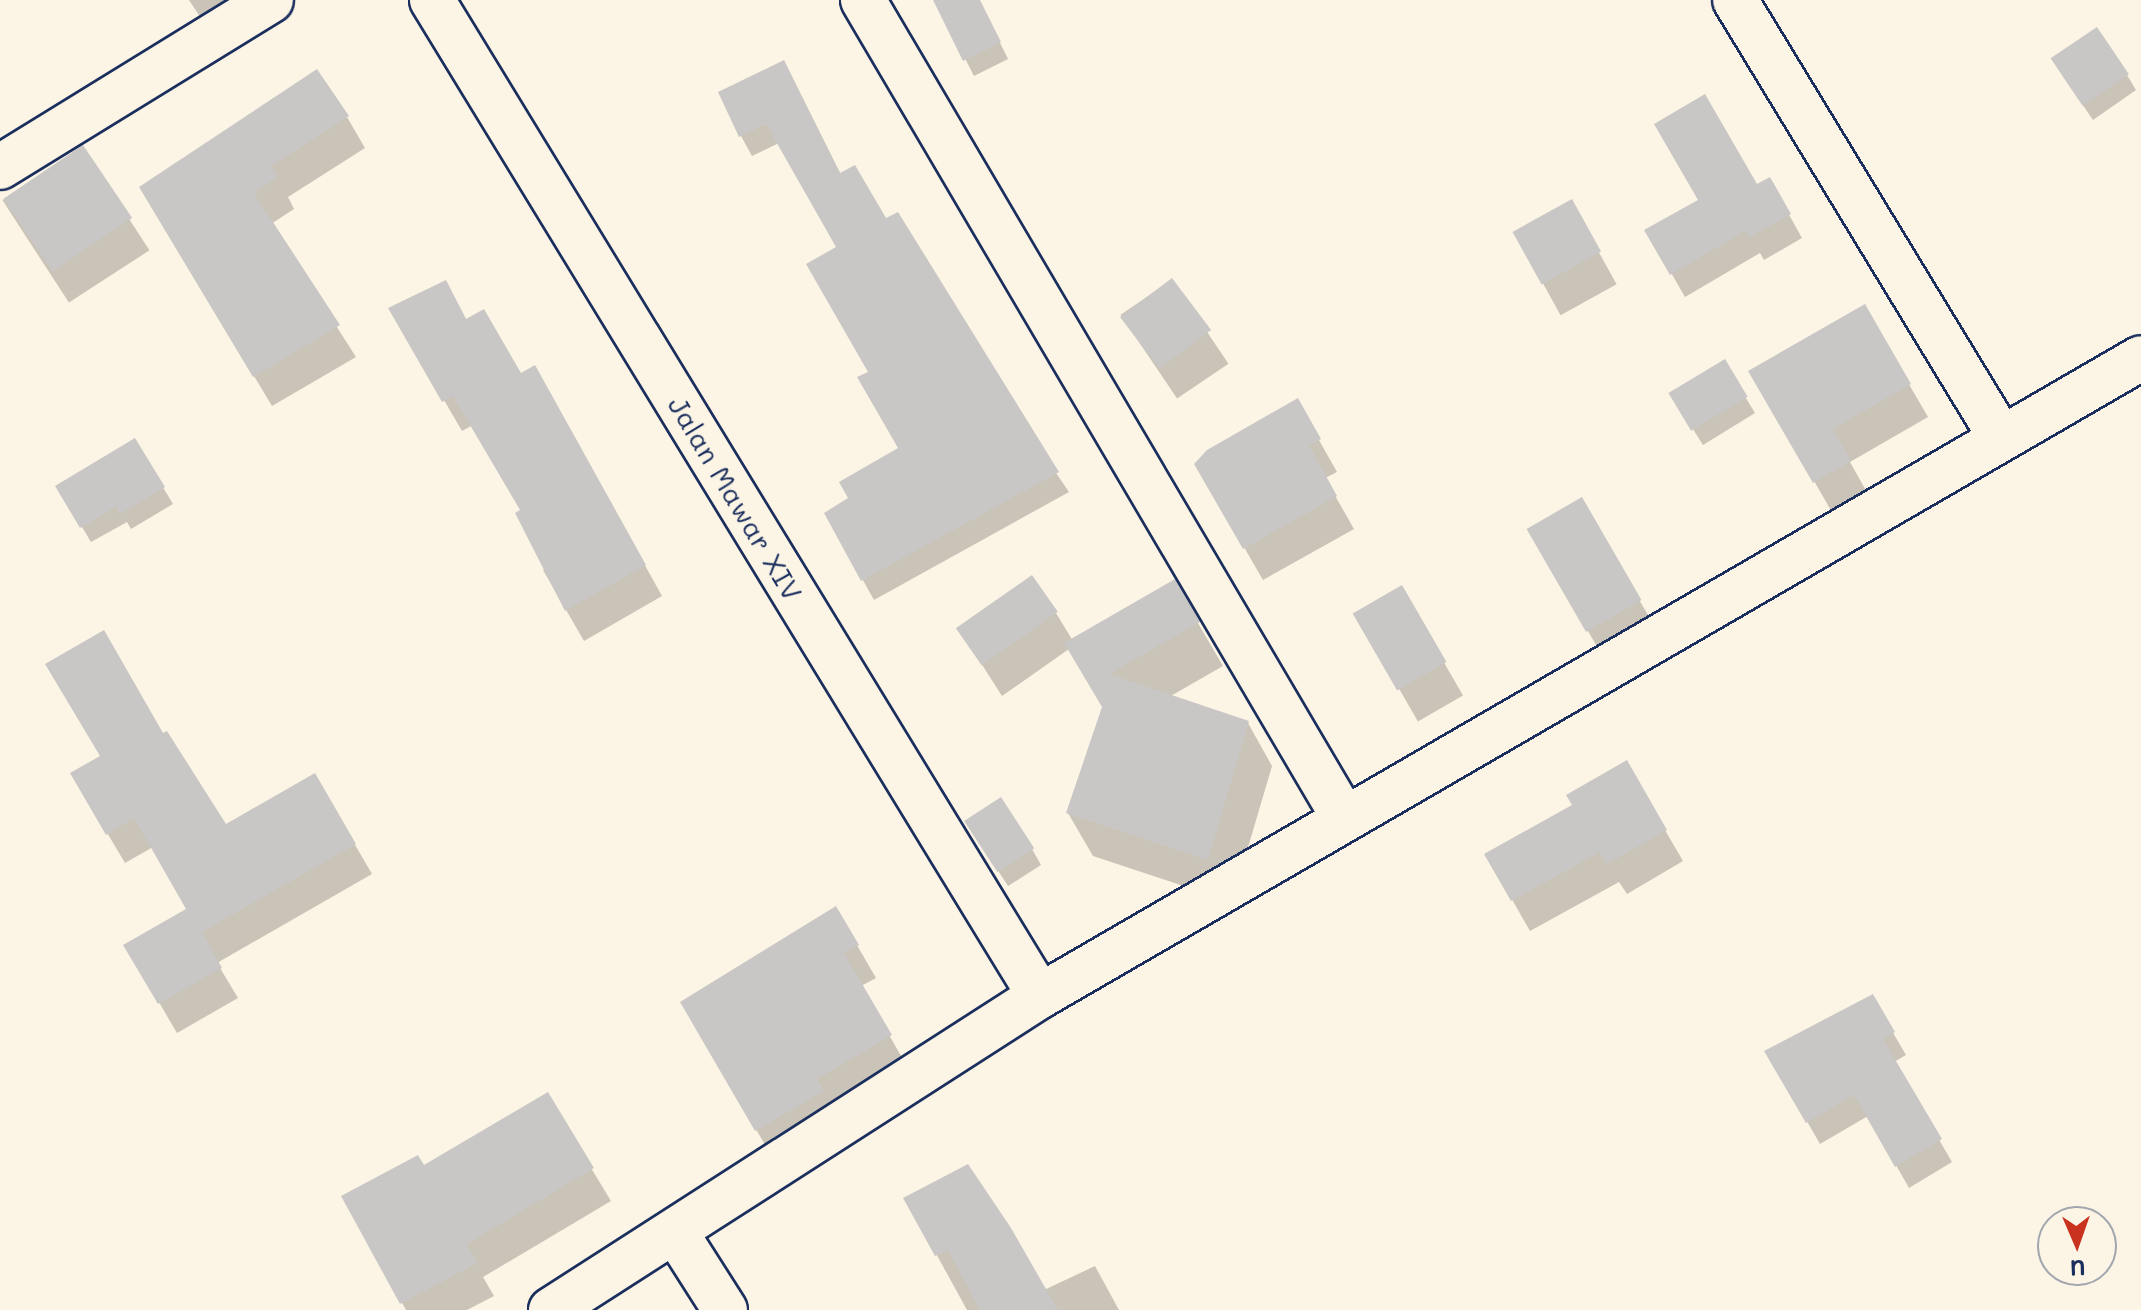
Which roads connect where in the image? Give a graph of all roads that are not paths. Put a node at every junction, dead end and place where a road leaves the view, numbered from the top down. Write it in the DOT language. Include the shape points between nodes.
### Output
graph roads {
  1 [pos="271,0"];
  2 [pos="432,0"];
  3 [pos="863,0"];
  4 [pos="1735,0"];
  5 [pos="0,167"];
  6 [pos="2141,358"];
  7 [pos="2000,436"];
  8 [pos="1344,818"];
  9 [pos="1040,996"];
  10 [pos="676,1233"];
  11 [pos="551,1310"];
  12 [pos="725,1310"];
  1 -- 5 [label="street"];
  2 -- 9 [label="street, Jalan Mawar XIV"];
  3 -- 8 [label="street"];
  4 -- 7 [label="street"];
  6 -- 7 [label="street"];
  7 -- 8 [label="street"];
  8 -- 9 [label="street"];
  9 -- 10 [label="street"];
  10 -- 11 [label="street"];
  10 -- 12 [label="street"];
}
